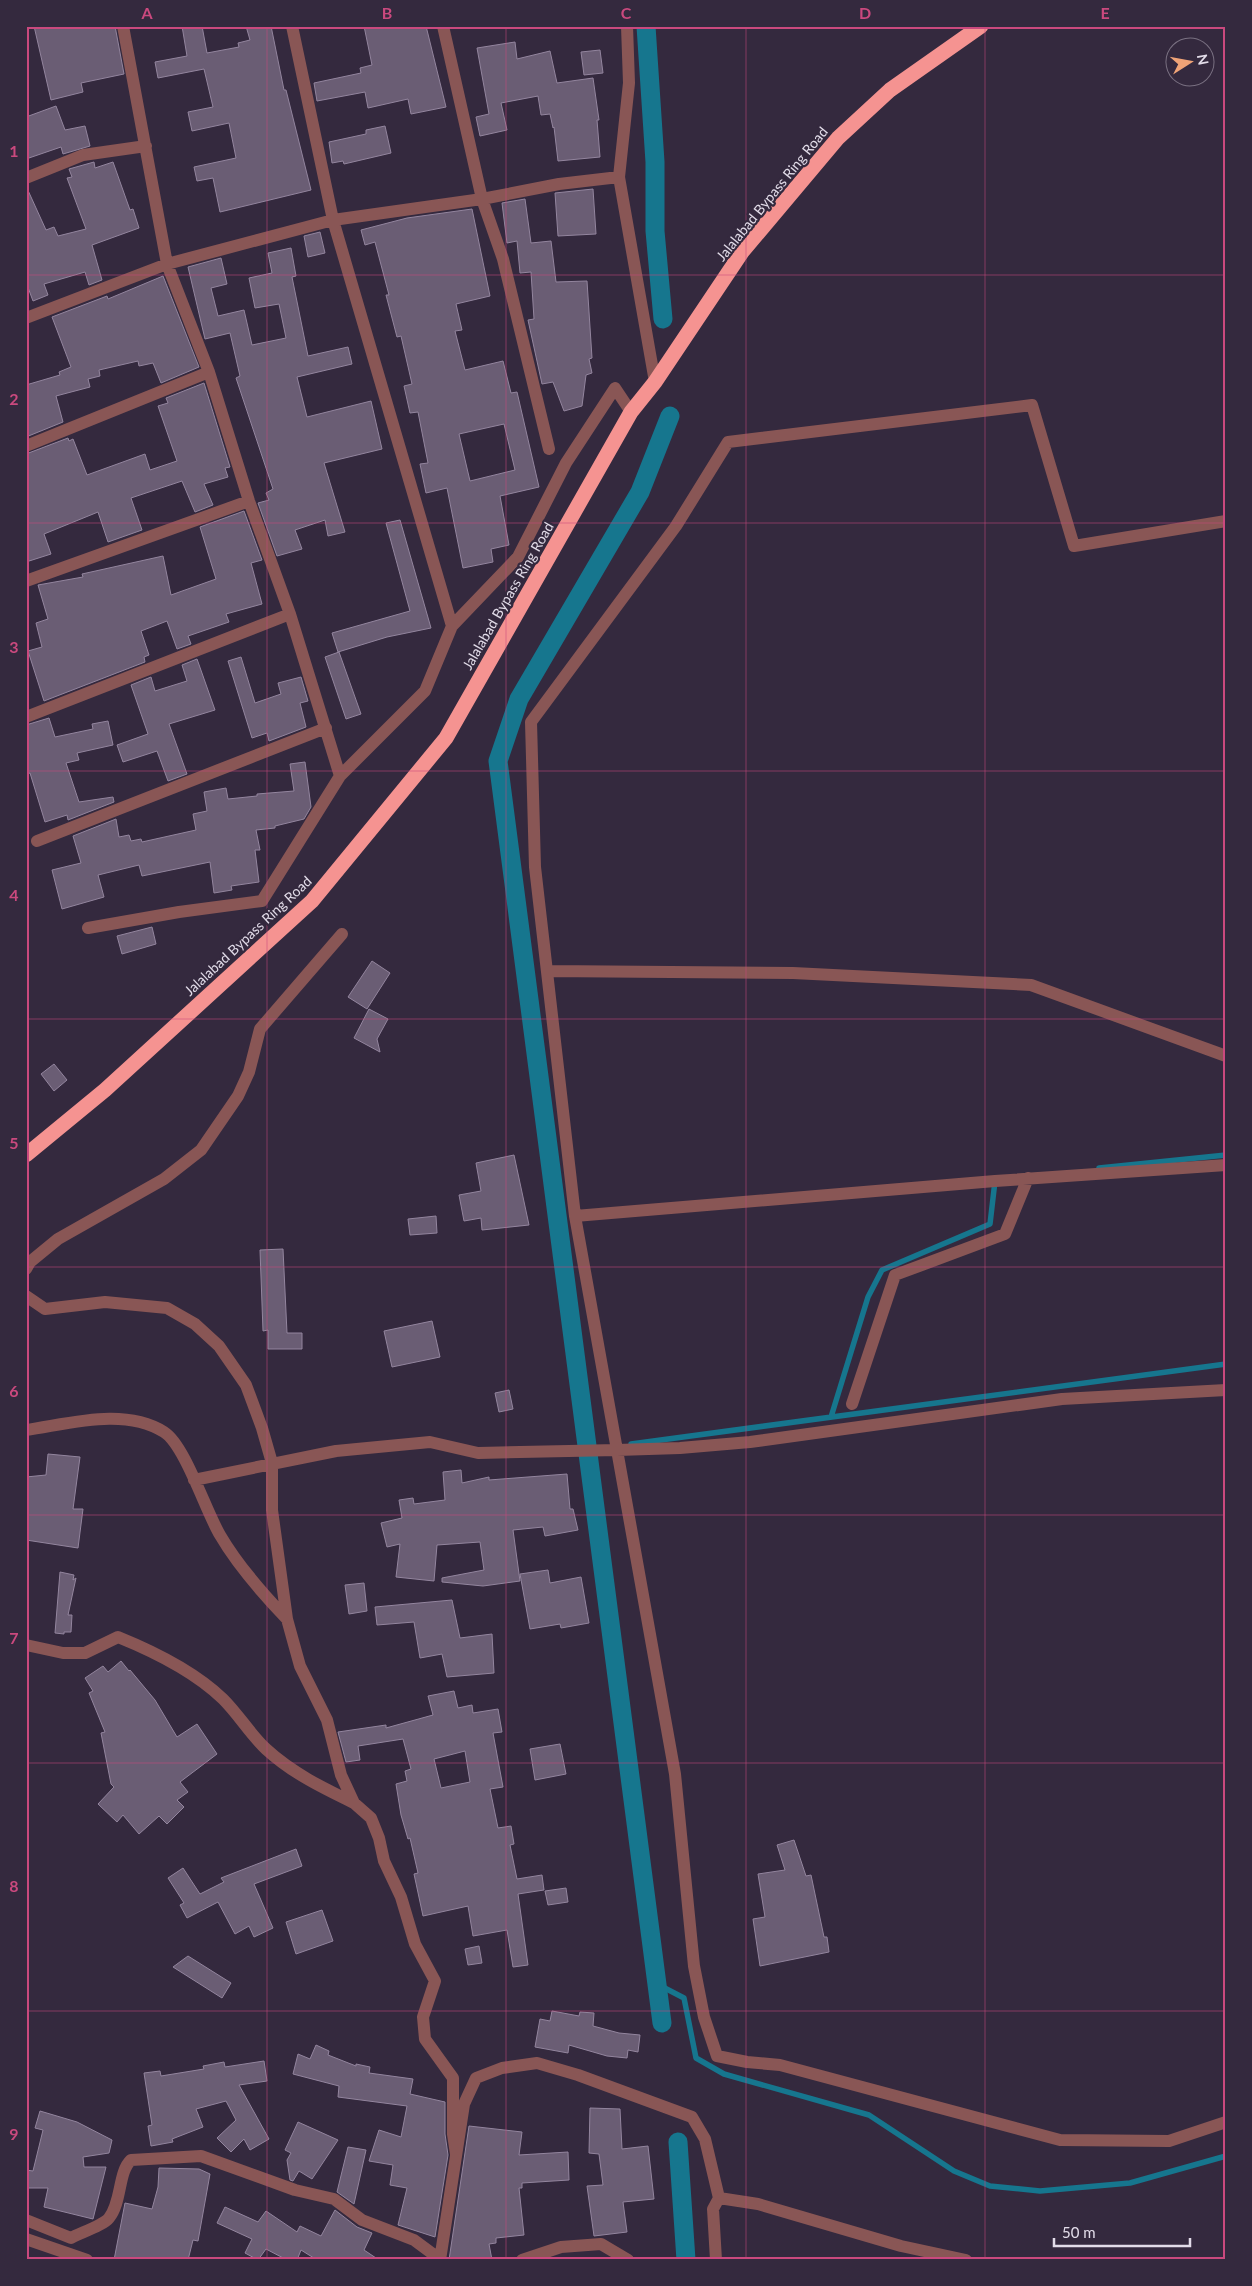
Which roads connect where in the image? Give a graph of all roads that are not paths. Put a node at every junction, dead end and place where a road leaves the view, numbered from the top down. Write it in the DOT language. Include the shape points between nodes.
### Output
graph roads {
  1 [pos="123,26"];
  2 [pos="292,26"];
  3 [pos="443,26"];
  4 [pos="627,26"];
  5 [pos="981,26"];
  6 [pos="146,146"];
  7 [pos="619,177"];
  8 [pos="26,178"];
  9 [pos="482,199"];
  10 [pos="333,220"];
  11 [pos="166,264"];
  12 [pos="26,318"];
  13 [pos="209,372"];
  14 [pos="654,382"];
  15 [pos="631,412"];
  16 [pos="26,446"];
  17 [pos="549,449"];
  18 [pos="249,501"];
  19 [pos="1226,521"];
  20 [pos="26,581"];
  21 [pos="290,614"];
  22 [pos="452,626"];
  23 [pos="26,717"];
  24 [pos="326,728"];
  25 [pos="340,776"];
  26 [pos="38,841"];
  27 [pos="88,928"];
  28 [pos="342,934"];
  29 [pos="547,971"];
  30 [pos="1226,1056"];
  31 [pos="26,1155"];
  32 [pos="1226,1165"];
  33 [pos="1028,1178"];
  34 [pos="574,1216"];
  35 [pos="26,1269"];
  36 [pos="26,1296"];
  37 [pos="1226,1390"];
  38 [pos="852,1404"];
  39 [pos="26,1430"];
  40 [pos="618,1450"];
  41 [pos="272,1463"];
  42 [pos="194,1480"];
  43 [pos="287,1619"];
  44 [pos="26,1645"];
  45 [pos="354,1803"];
  46 [pos="1226,2122"];
  47 [pos="456,2154"];
  48 [pos="718,2198"];
  49 [pos="26,2220"];
  50 [pos="26,2239"];
  51 [pos="440,2259"];
  52 [pos="87,2260"];
  53 [pos="522,2260"];
  54 [pos="628,2260"];
  55 [pos="716,2260"];
  56 [pos="966,2260"];
  1 -- 6 [label="street"];
  2 -- 10 [label="street"];
  3 -- 9 [label="street"];
  4 -- 7 [label="street" via="629,83"];
  5 -- 14 [label="highway, Jalalabad Bypass Ring Road" via="890,90 838,138 742,252"];
  6 -- 8 [label="street" via="83,154"];
  6 -- 11 [label="street"];
  7 -- 9 [label="street" via="559,184"];
  7 -- 14 [label="street"];
  9 -- 10 [label="street"];
  9 -- 17 [label="street" via="504,259"];
  10 -- 11 [label="street"];
  10 -- 22 [label="street"];
  11 -- 12 [label="street"];
  11 -- 13 [label="street"];
  13 -- 16 [label="street"];
  13 -- 18 [label="street"];
  14 -- 15 [label="highway, Jalalabad Bypass Ring Road"];
  15 -- 22 [label="street" via="616,388 566,463 518,557"];
  15 -- 31 [label="highway, Jalalabad Bypass Ring Road" via="446,738 312,901 105,1090"];
  18 -- 20 [label="street"];
  18 -- 21 [label="street"];
  19 -- 29 [label="street" via="1074,546 1032,405 728,442 676,526 531,722 535,867"];
  21 -- 23 [label="street"];
  21 -- 24 [label="street"];
  22 -- 25 [label="street" via="425,691"];
  24 -- 25 [label="street"];
  24 -- 26 [label="street"];
  25 -- 27 [label="street" via="262,901"];
  28 -- 35 [label="street" via="260,1029 249,1072 238,1096 202,1150 164,1179 58,1239"];
  29 -- 30 [label="street" via="793,973 1031,985"];
  29 -- 34 [label="street"];
  32 -- 33 [label="street"];
  33 -- 34 [label="street"];
  33 -- 38 [label="street" via="1005,1234 895,1274"];
  34 -- 40 [label="street"];
  36 -- 41 [label="street" via="45,1309 105,1302 167,1308 195,1324 219,1346 246,1385"];
  37 -- 40 [label="street" via="1062,1399 750,1442"];
  39 -- 42 [label="street" via="104,1417 142,1423 166,1432 185,1458"];
  40 -- 41 [label="street" via="478,1453 430,1442 336,1451"];
  40 -- 46 [label="street" via="675,1774 694,1966 704,2017 717,2056 780,2065 1060,2140 1169,2140"];
  41 -- 42 [label="street"];
  41 -- 43 [label="street" via="272,1510"];
  42 -- 43 [label="street" via="232,1556"];
  43 -- 45 [label="street" via="300,1666 327,1720 341,1775"];
  44 -- 45 [label="street" via="63,1653 84,1653 118,1637 141,1647 186,1670 223,1699 266,1749 306,1779"];
  45 -- 47 [label="street" via="371,1818 384,1862 401,1896 415,1944 435,1980 422,2017 425,2039 453,2078"];
  47 -- 48 [label="street" via="464,2104 476,2078 502,2068 537,2063 692,2116 705,2139"];
  47 -- 51 [label="street"];
  48 -- 55 [label="street" via="713,2209"];
  48 -- 56 [label="street" via="758,2204 901,2246"];
  49 -- 51 [label="street" via="71,2238 109,2219 120,2195 126,2165 131,2160 201,2156 296,2190 334,2199 362,2220 414,2240"];
  50 -- 52 [label="street"];
  53 -- 54 [label="street" via="561,2248 602,2244"];
}
